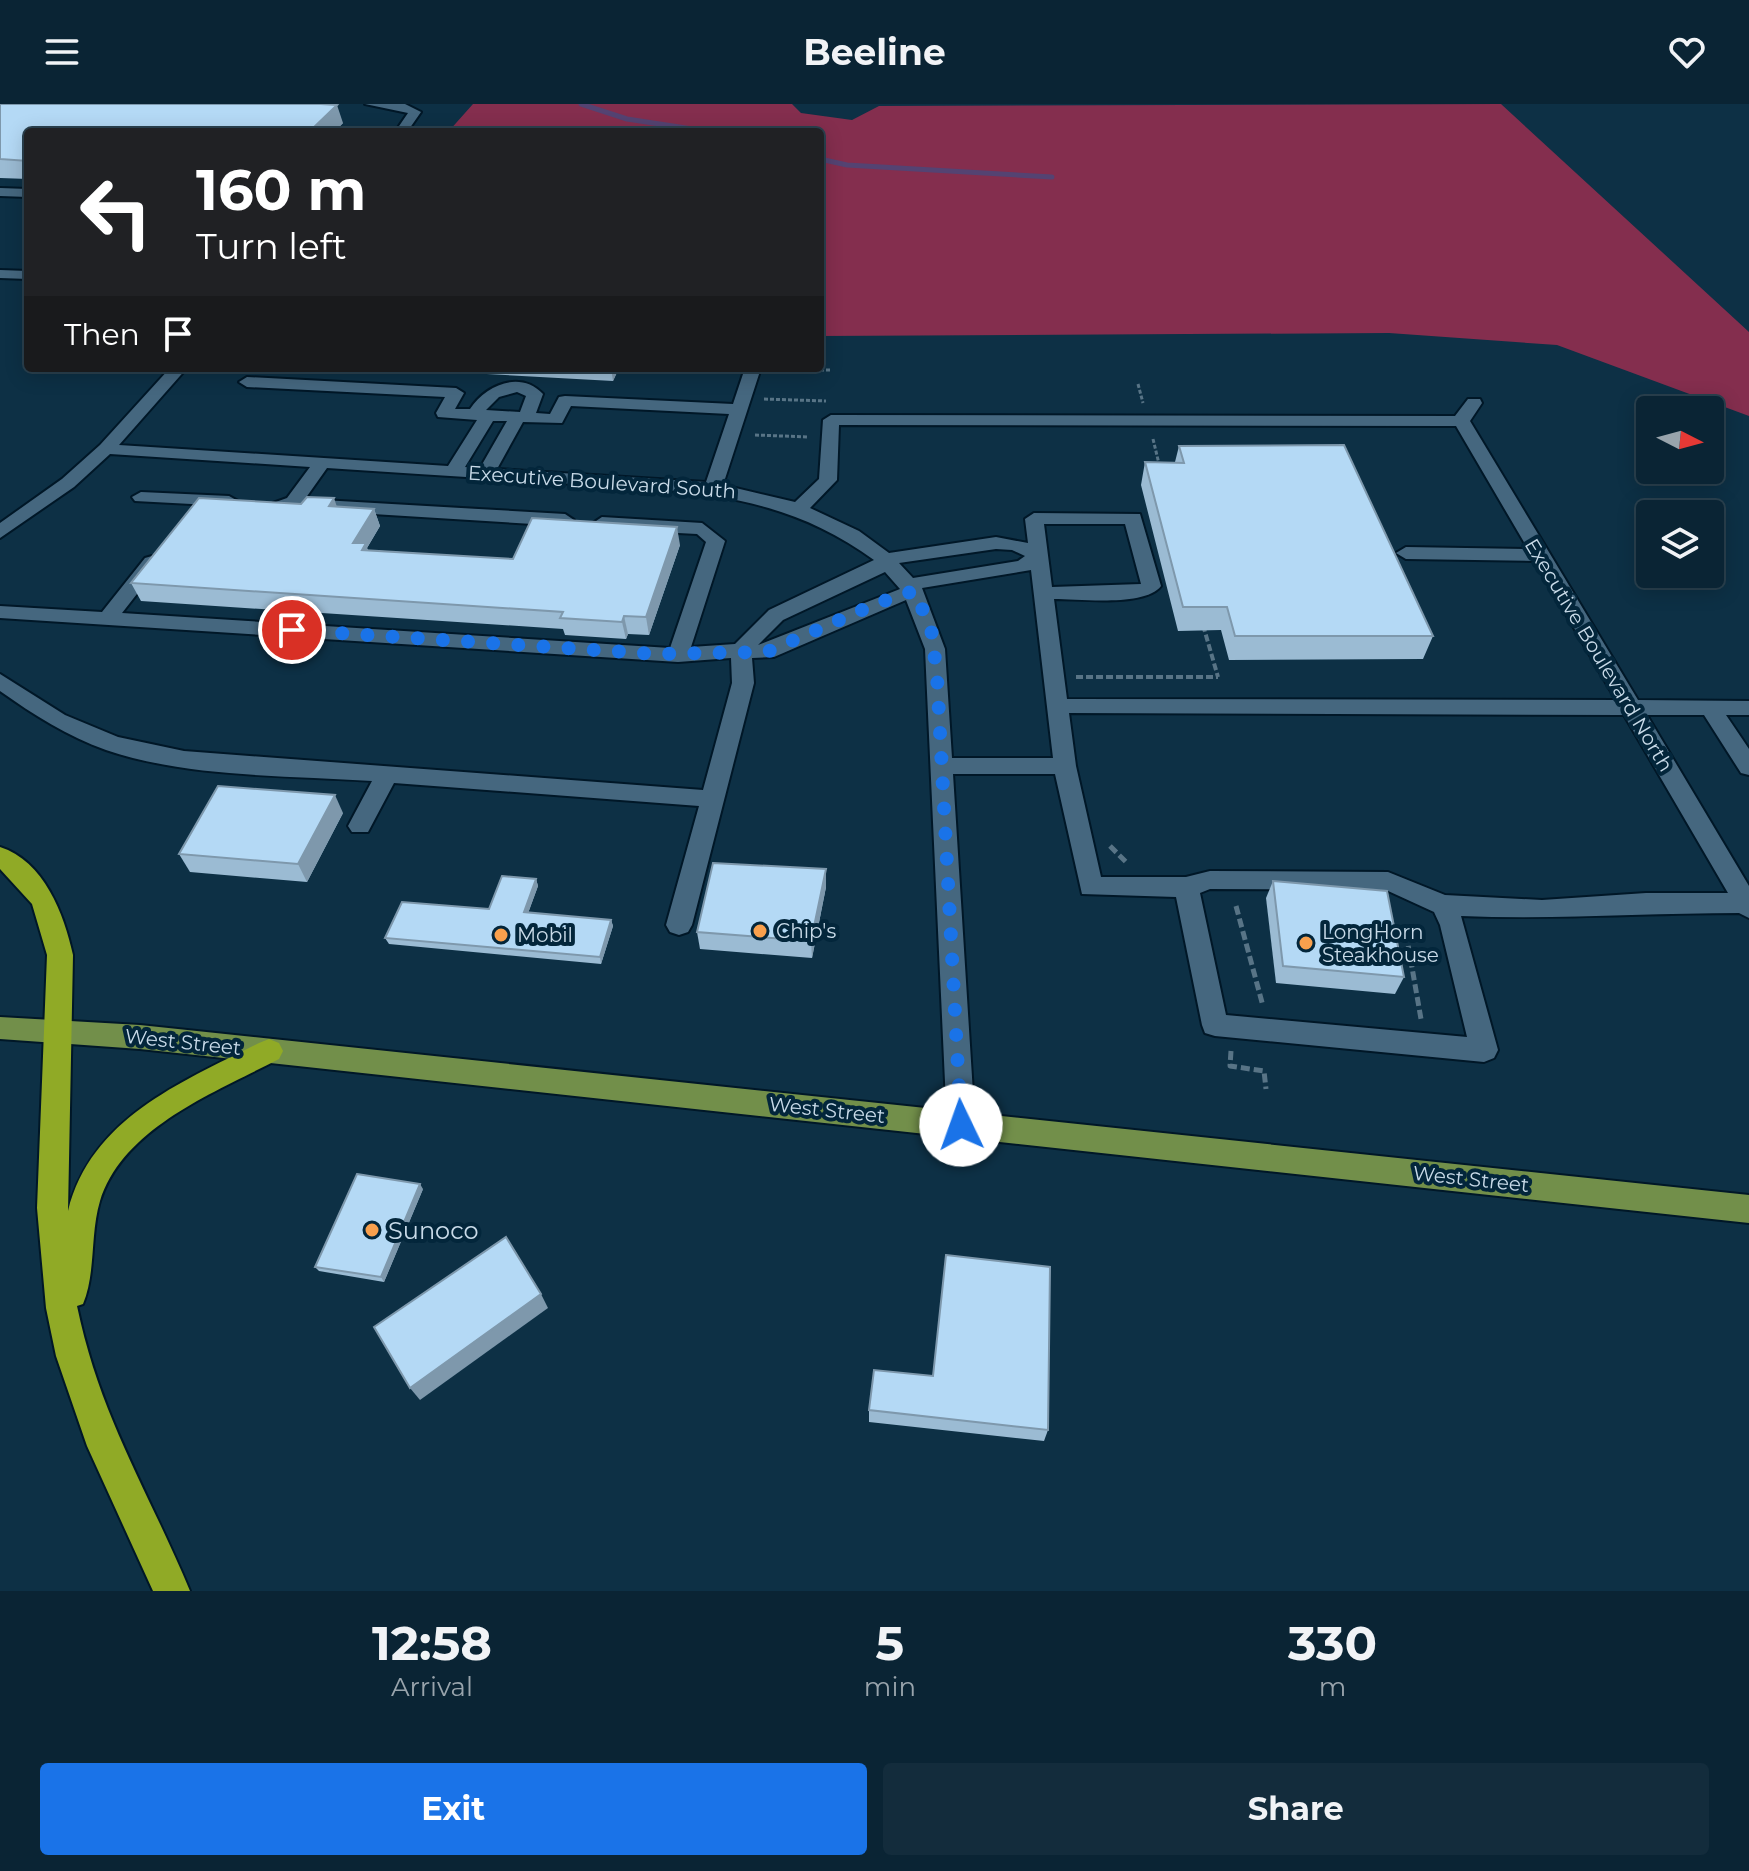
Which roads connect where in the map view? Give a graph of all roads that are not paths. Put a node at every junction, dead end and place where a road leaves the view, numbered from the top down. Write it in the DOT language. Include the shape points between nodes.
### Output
graph roads {
  1 [pos="371,104"];
  2 [pos="404,128"];
  3 [pos="0,192"];
  4 [pos="24,193"];
  5 [pos="0,274"];
  6 [pos="24,275"];
  7 [pos="175,372"];
  8 [pos="752,372"];
  9 [pos="247,382"];
  10 [pos="741,404"];
  11 [pos="481,415"];
  12 [pos="522,417"];
  13 [pos="106,449"];
  14 [pos="322,463"];
  15 [pos="453,471"];
  16 [pos="486,473"];
  17 [pos="713,488"];
  18 [pos="141,497"];
  19 [pos="202,499"];
  20 [pos="292,504"];
  21 [pos="799,508"];
  22 [pos="184,523"];
  23 [pos="0,532"];
  24 [pos="165,546"];
  25 [pos="1406,553"];
  26 [pos="1039,555"];
  27 [pos="1539,555"];
  28 [pos="887,561"];
  29 [pos="912,588"];
  30 [pos="1044,593"];
  31 [pos="0,612"];
  32 [pos="109,617"];
  33 [pos="741,650"];
  34 [pos="678,655"];
  35 [pos="0,681"];
  36 [pos="1058,706"];
  37 [pos="1630,707"];
  38 [pos="1710,708"];
  39 [pos="1749,708"];
  40 [pos="942,766"];
  41 [pos="1065,766"];
  42 [pos="1749,767"];
  43 [pos="387,775"];
  44 [pos="712,799"];
  45 [pos="360,826"];
  46 [pos="0,856"];
  47 [pos="1188,897"];
  48 [pos="1443,905"];
  49 [pos="1748,906"];
  50 [pos="679,925"];
  51 [pos="0,1028"];
  52 [pos="58,1031"];
  53 [pos="269,1051"];
  54 [pos="961,1125"];
  55 [pos="1749,1209"];
  56 [pos="71,1355"];
  57 [pos="172,1591"];
  1 -- 2 [label="street" via="415,112"];
  3 -- 4 [label="street"];
  5 -- 6 [label="street"];
  7 -- 13 [label="street"];
  8 -- 10 [label="street"];
  9 -- 11 [label="street" via="456,393 444,413"];
  10 -- 12 [label="street" via="565,401 556,419"];
  10 -- 17 [label="street"];
  11 -- 12 [label="street"];
  11 -- 12 [label="street" via="485,396 516,388 535,394"];
  11 -- 15 [label="street"];
  12 -- 16 [label="street"];
  13 -- 14 [label="street, Executive Boulevard South"];
  13 -- 23 [label="street"];
  14 -- 15 [label="street, Executive Boulevard South"];
  14 -- 20 [label="street"];
  15 -- 16 [label="street, Executive Boulevard South"];
  16 -- 17 [label="street, Executive Boulevard South"];
  17 -- 21 [label="street, Executive Boulevard South"];
  18 -- 19 [label="street"];
  19 -- 20 [label="street"];
  19 -- 22 [label="street"];
  20 -- 34 [label="street" via="702,529 716,541"];
  21 -- 27 [label="street, Executive Boulevard North" via="828,480 831,420 1468,412"];
  21 -- 28 [label="street, Executive Boulevard South" via="849,532"];
  24 -- 32 [label="street"];
  25 -- 27 [label="street"];
  26 -- 28 [label="street" via="1015,544 996,543"];
  26 -- 29 [label="street" via="1023,566 959,574"];
  26 -- 30 [label="street"];
  26 -- 30 [label="street" via="1034,519 1133,518 1151,586 1144,592"];
  27 -- 37 [label="street, Executive Boulevard North"];
  28 -- 29 [label="street, Executive Boulevard South"];
  28 -- 33 [label="street" via="776,615"];
  29 -- 33 [label="street" via="767,652"];
  29 -- 40 [label="street, Executive Boulevard South" via="935,649"];
  30 -- 36 [label="street"];
  31 -- 32 [label="street"];
  32 -- 34 [label="street"];
  33 -- 34 [label="street"];
  33 -- 44 [label="street" via="743,683"];
  35 -- 43 [label="street" via="57,720 113,744 184,759"];
  36 -- 37 [label="street"];
  36 -- 41 [label="street"];
  37 -- 38 [label="street"];
  37 -- 49 [label="street, Executive Boulevard North"];
  38 -- 39 [label="street"];
  38 -- 42 [label="street"];
  40 -- 41 [label="street"];
  40 -- 54 [label="street, Executive Boulevard South"];
  41 -- 47 [label="street" via="1091,887 1152,887"];
  43 -- 44 [label="street"];
  43 -- 45 [label="street"];
  44 -- 50 [label="street"];
  46 -- 52 [label="highway" via="22,871 43,896 54,922 60,955"];
  47 -- 48 [label="street" via="1210,880 1388,881"];
  47 -- 48 [label="street" via="1215,1025 1484,1050 1453,925"];
  48 -- 49 [label="street" via="1542,910 1646,903"];
  51 -- 52 [label="main road, West Street"];
  52 -- 53 [label="main road, West Street"];
  52 -- 56 [label="highway" via="53,1203 57,1280"];
  53 -- 54 [label="main road, West Street"];
  53 -- 56 [label="highway" via="147,1117 117,1141 95,1174 79,1216"];
  54 -- 55 [label="main road, West Street"];
  56 -- 57 [label="highway" via="99,1438"];
}
